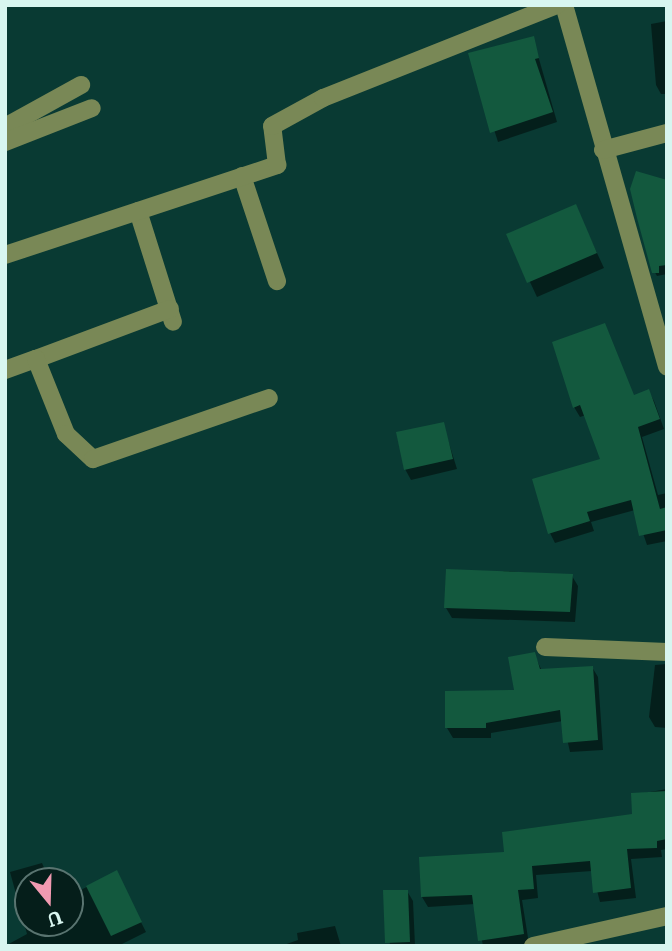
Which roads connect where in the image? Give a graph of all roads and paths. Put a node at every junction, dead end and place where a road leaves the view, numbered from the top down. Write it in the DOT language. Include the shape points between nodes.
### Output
graph roads {
  1 [pos="557,5"];
  2 [pos="564,5"];
  3 [pos="81,85"];
  4 [pos="92,108"];
  5 [pos="5,127"];
  6 [pos="667,132"];
  7 [pos="5,142"];
  8 [pos="603,150"];
  9 [pos="242,176"];
  10 [pos="138,211"];
  11 [pos="5,255"];
  12 [pos="277,281"];
  13 [pos="36,359"];
  14 [pos="667,367"];
  15 [pos="5,370"];
  16 [pos="269,398"];
  17 [pos="545,647"];
  18 [pos="667,652"];
  19 [pos="667,916"];
  20 [pos="533,946"];
  1 -- 9 [label="street" via="323,98 272,126 277,165"];
  2 -- 8 [label="street"];
  3 -- 5 [label="street"];
  4 -- 7 [label="street"];
  6 -- 8 [label="street"];
  8 -- 14 [label="street"];
  9 -- 10 [label="street"];
  9 -- 12 [label="street"];
  10 -- 11 [label="street"];
  10 -- 13 [label="street" via="172,315"];
  13 -- 15 [label="street"];
  13 -- 16 [label="street" via="66,434 93,459"];
  17 -- 18 [label="street"];
  19 -- 20 [label="street"];
}
